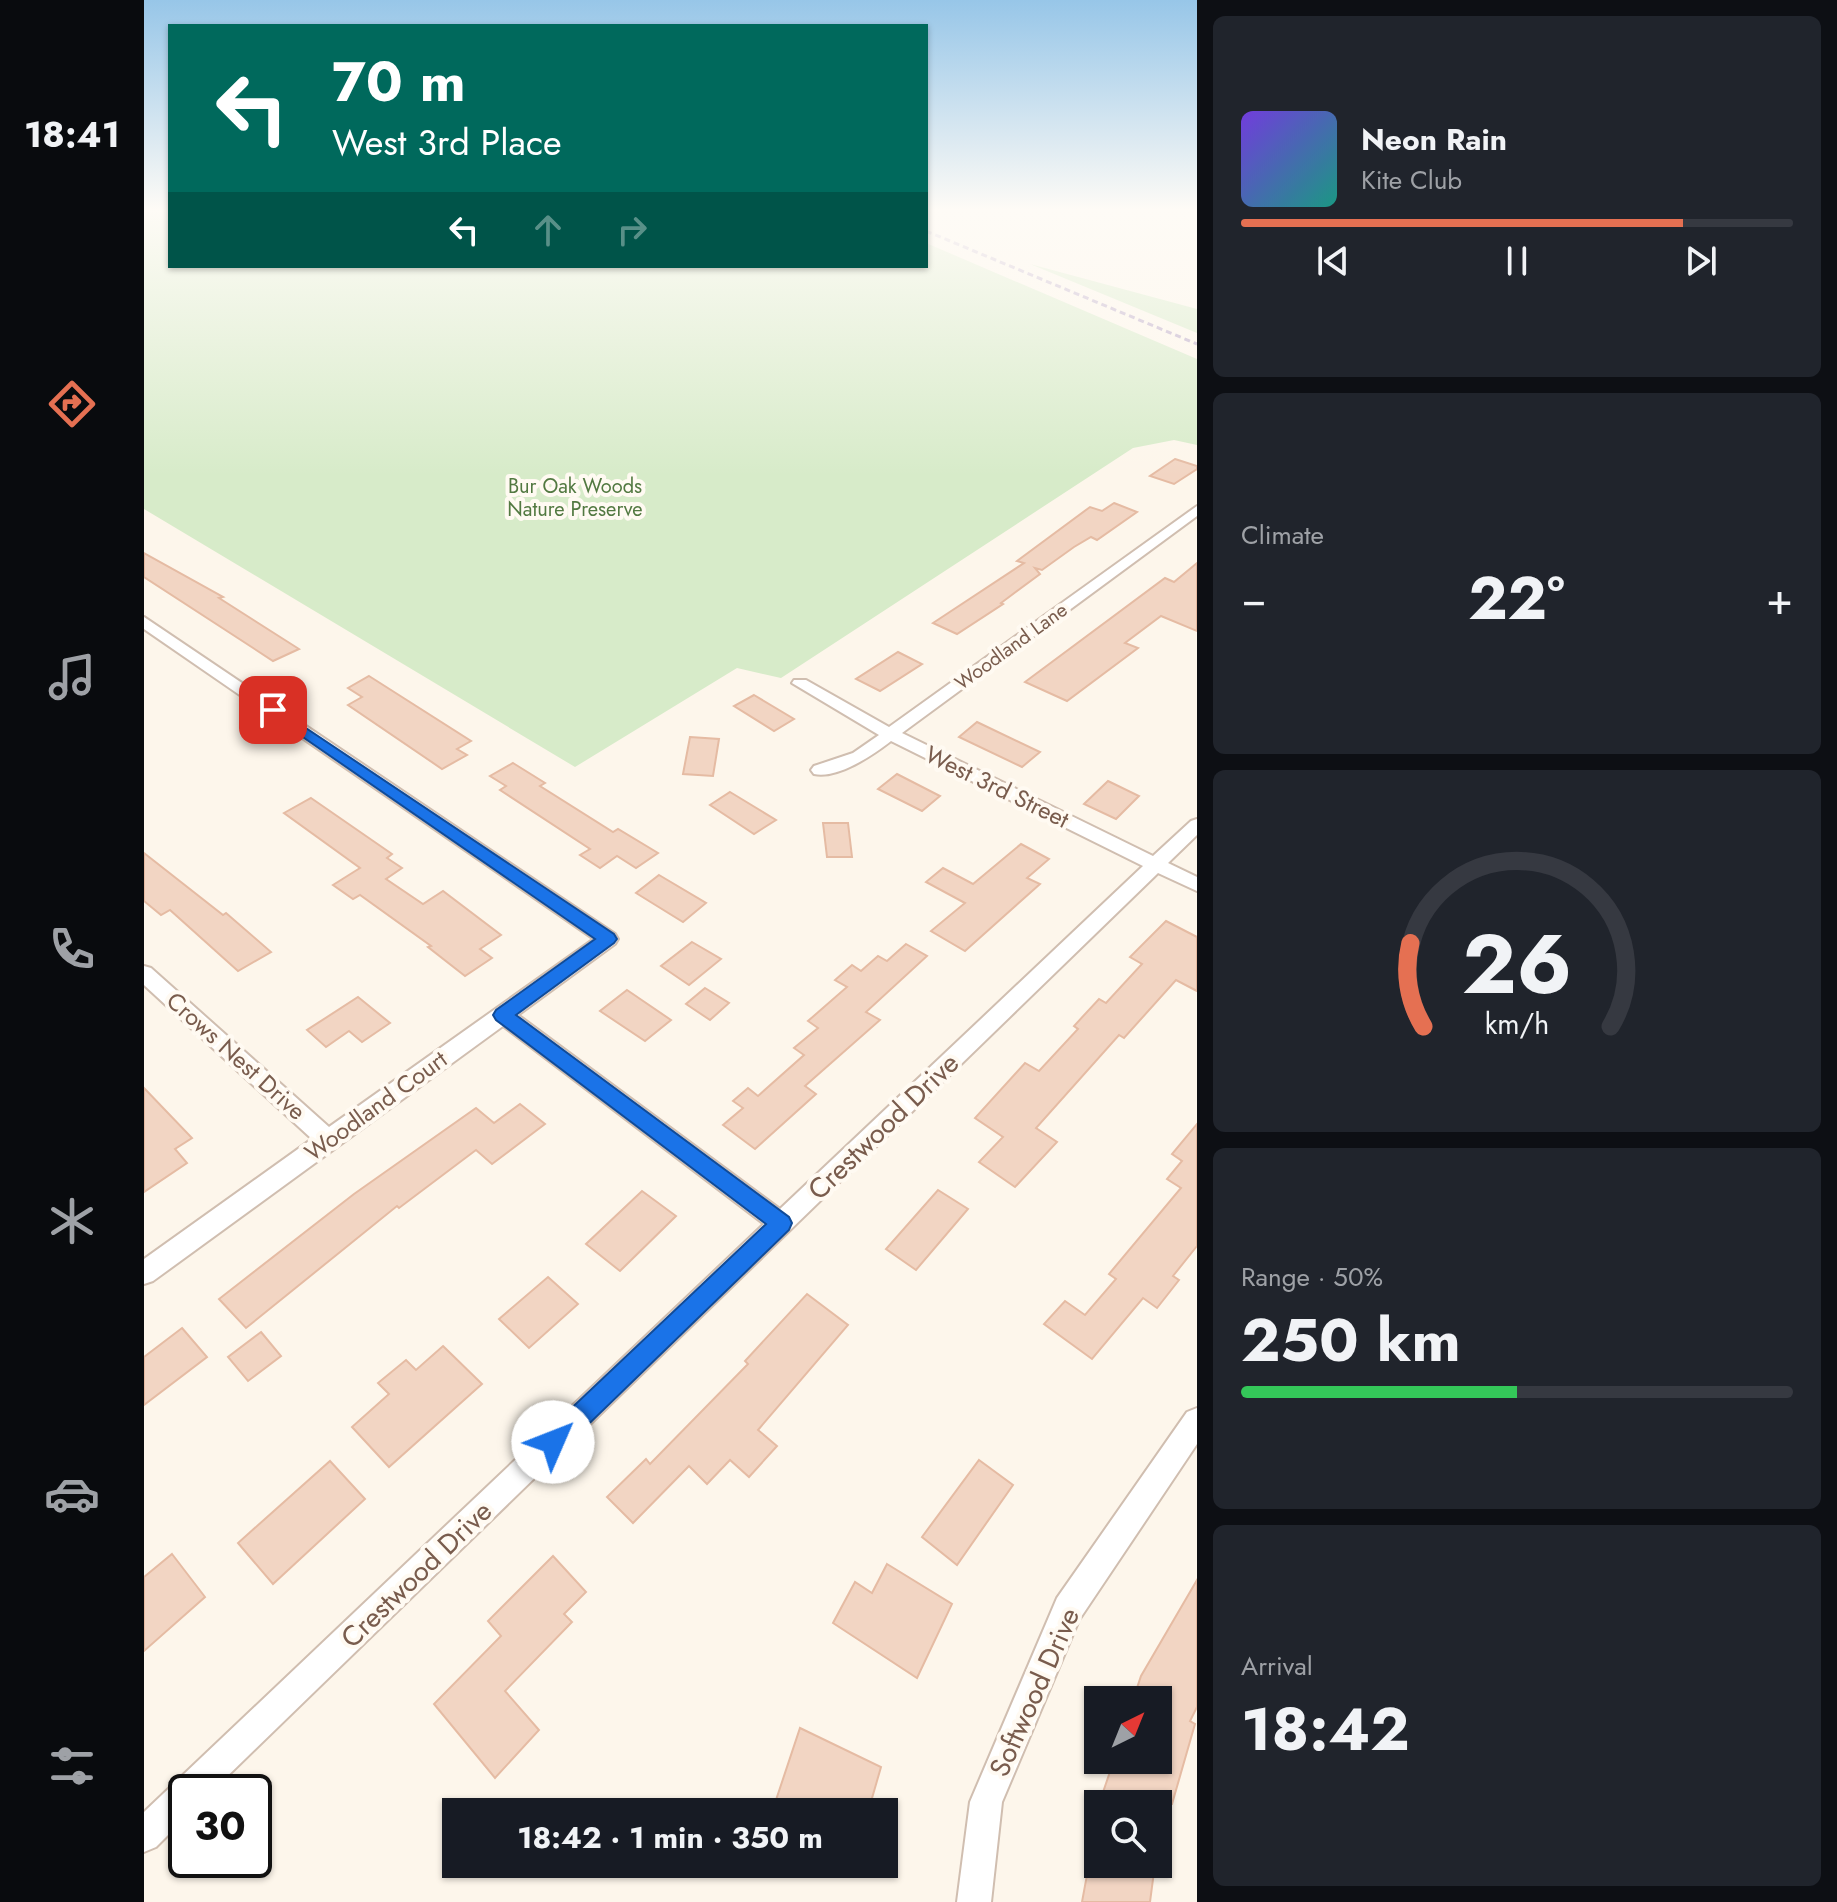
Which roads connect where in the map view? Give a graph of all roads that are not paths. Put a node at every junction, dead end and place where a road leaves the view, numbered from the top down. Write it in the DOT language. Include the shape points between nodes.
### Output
graph roads {
  1 [pos="1197,510"];
  2 [pos="144,622"];
  3 [pos="800,683"];
  4 [pos="890,734"];
  5 [pos="820,770"];
  6 [pos="1197,825"];
  7 [pos="1156,865"];
  8 [pos="1197,885"];
  9 [pos="144,973"];
  10 [pos="503,1015"];
  11 [pos="328,1140"];
  12 [pos="781,1223"];
  13 [pos="144,1273"];
  14 [pos="1197,1421"];
  15 [pos="207,1774"];
  16 [pos="168,1812"];
  17 [pos="144,1835"];
  18 [pos="974,1902"];
  1 -- 4 [label="street, Woodland Lane"];
  2 -- 10 [label="street, Woodland Court" via="608,939"];
  3 -- 4 [label="street, West 3rd Street"];
  4 -- 5 [label="street, Woodland Lane" via="859,757"];
  4 -- 7 [label="street, West 3rd Street"];
  6 -- 7 [label="street, Crestwood Drive"];
  7 -- 8 [label="street, West 3rd Street"];
  7 -- 12 [label="street, Crestwood Drive"];
  9 -- 11 [label="street, Crows Nest Drive"];
  10 -- 11 [label="street, Woodland Court"];
  10 -- 12 [label="street"];
  11 -- 13 [label="street, Woodland Court"];
  12 -- 15 [label="street, Crestwood Drive"];
  14 -- 18 [label="street, Softwood Drive" via="1068,1609 986,1802"];
  16 -- 17 [label="street, Crestwood Drive"];
}
